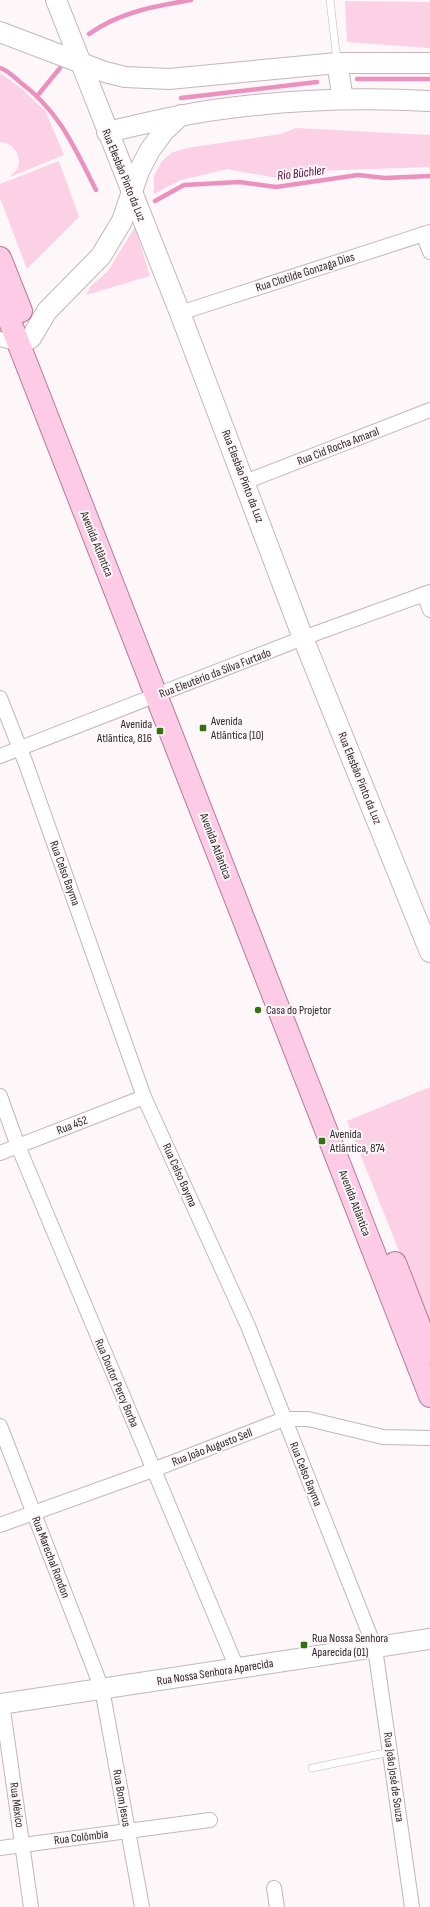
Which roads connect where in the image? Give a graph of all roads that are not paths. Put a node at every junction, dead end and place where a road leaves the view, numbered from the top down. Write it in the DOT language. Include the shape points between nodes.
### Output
graph roads {
  1 [pos="56,0"];
  2 [pos="330,0"];
  3 [pos="0,32"];
  4 [pos="80,62"];
  5 [pos="337,63"];
  6 [pos="430,63"];
  7 [pos="343,99"];
  8 [pos="430,101"];
  9 [pos="181,115"];
  10 [pos="107,132"];
  11 [pos="132,194"];
  12 [pos="426,233"];
  13 [pos="430,252"];
  14 [pos="0,258"];
  15 [pos="0,296"];
  16 [pos="180,313"];
  17 [pos="17,340"];
  18 [pos="430,410"];
  19 [pos="246,482"];
  20 [pos="427,593"];
  21 [pos="430,610"];
  22 [pos="303,638"];
  23 [pos="164,693"];
  24 [pos="0,698"];
  25 [pos="20,748"];
  26 [pos="0,756"];
  27 [pos="430,952"];
  28 [pos="307,1059"];
  29 [pos="0,1096"];
  30 [pos="144,1097"];
  31 [pos="18,1146"];
  32 [pos="0,1153"];
  33 [pos="430,1353"];
  34 [pos="430,1396"];
  35 [pos="284,1419"];
  36 [pos="0,1426"];
  37 [pos="430,1438"];
  38 [pos="153,1470"];
  39 [pos="34,1512"];
  40 [pos="0,1525"];
  41 [pos="430,1639"];
  42 [pos="375,1648"];
  43 [pos="237,1668"];
  44 [pos="102,1688"];
  45 [pos="1,1704"];
  46 [pos="390,1752"];
  47 [pos="312,1768"];
  48 [pos="210,1820"];
  49 [pos="128,1831"];
  50 [pos="22,1845"];
  51 [pos="0,1848"];
  52 [pos="274,1888"];
  53 [pos="31,1907"];
  54 [pos="142,1907"];
  55 [pos="277,1907"];
  56 [pos="412,1907"];
  1 -- 4 [label="street, Rua Elesbão Pinto da Luz"];
  2 -- 5 [label="lane"];
  3 -- 4 [label="street"];
  4 -- 5 [label="street" via="125,77 169,79"];
  4 -- 10 [label="street, Rua Elesbão Pinto da Luz"];
  5 -- 6 [label="street"];
  5 -- 7 [label="street"];
  7 -- 8 [label="street"];
  7 -- 9 [label="street"];
  9 -- 10 [label="street"];
  9 -- 11 [label="street" via="150,150 139,171"];
  10 -- 11 [label="street, Rua Elesbão Pinto da Luz"];
  11 -- 16 [label="street, Rua Elesbão Pinto da Luz"];
  11 -- 17 [label="street" via="122,221 101,256"];
  12 -- 13 [label="street"];
  12 -- 16 [label="street, Rua Clotilde Gonzaga Dias"];
  14 -- 17 [label="main road, Avenida Atlântica"];
  15 -- 17 [label="main road, Avenida Atlântica"];
  16 -- 19 [label="street, Rua Elesbão Pinto da Luz"];
  17 -- 23 [label="main road, Avenida Atlântica" via="94,518"];
  18 -- 19 [label="street, Rua Cid Rocha Amaral"];
  19 -- 22 [label="street, Rua Elesbão Pinto da Luz"];
  20 -- 21 [label="street"];
  20 -- 22 [label="street, Rua Eleutério da Silva Furtado"];
  22 -- 23 [label="street, Rua Eleutério da Silva Furtado"];
  22 -- 27 [label="street, Rua Elesbão Pinto da Luz"];
  23 -- 25 [label="street, Rua Eleutério da Silva Furtado"];
  23 -- 28 [label="main road, Avenida Atlântica"];
  24 -- 25 [label="street, Rua Celso Bayma"];
  25 -- 26 [label="street, Rua Eleutério da Silva Furtado"];
  25 -- 30 [label="street, Rua Celso Bayma"];
  28 -- 33 [label="main road, Avenida Atlântica"];
  28 -- 34 [label="main road, Avenida Atlântica"];
  29 -- 31 [label="street, Rua Doutor Percy Borba"];
  30 -- 31 [label="street, Rua 452"];
  30 -- 35 [label="street, Rua Celso Bayma" via="248,1326"];
  31 -- 32 [label="street, Rua 452"];
  31 -- 38 [label="street, Rua Doutor Percy Borba"];
  35 -- 37 [label="street, Rua João Augusto Sell" via="308,1419 383,1437"];
  35 -- 38 [label="street, Rua João Augusto Sell"];
  35 -- 42 [label="street, Rua Celso Bayma"];
  36 -- 39 [label="street, Rua Marechal Rondon"];
  38 -- 39 [label="street, Rua João Augusto Sell"];
  38 -- 43 [label="street, Rua Doutor Percy Borba"];
  39 -- 40 [label="street, Rua João Augusto Sell"];
  39 -- 44 [label="street, Rua Marechal Rondon"];
  41 -- 42 [label="street, Rua Nossa Senhora Aparecida"];
  42 -- 43 [label="street, Rua Nossa Senhora Aparecida"];
  42 -- 46 [label="street, Rua João José de Souza"];
  43 -- 44 [label="street, Rua Nossa Senhora Aparecida"];
  44 -- 45 [label="street, Rua Nossa Senhora Aparecida"];
  44 -- 49 [label="street, Rua Bom Jesus"];
  45 -- 50 [label="street, Rua México"];
  46 -- 47 [label="lane"];
  46 -- 56 [label="street, Rua João José de Souza"];
  48 -- 49 [label="street, Rua Colômbia"];
  49 -- 50 [label="street, Rua Colômbia"];
  49 -- 54 [label="street, Rua Bom Jesus"];
  50 -- 51 [label="street, Rua Colômbia"];
  50 -- 53 [label="street, Rua México"];
  52 -- 55 [label="street"];
}
